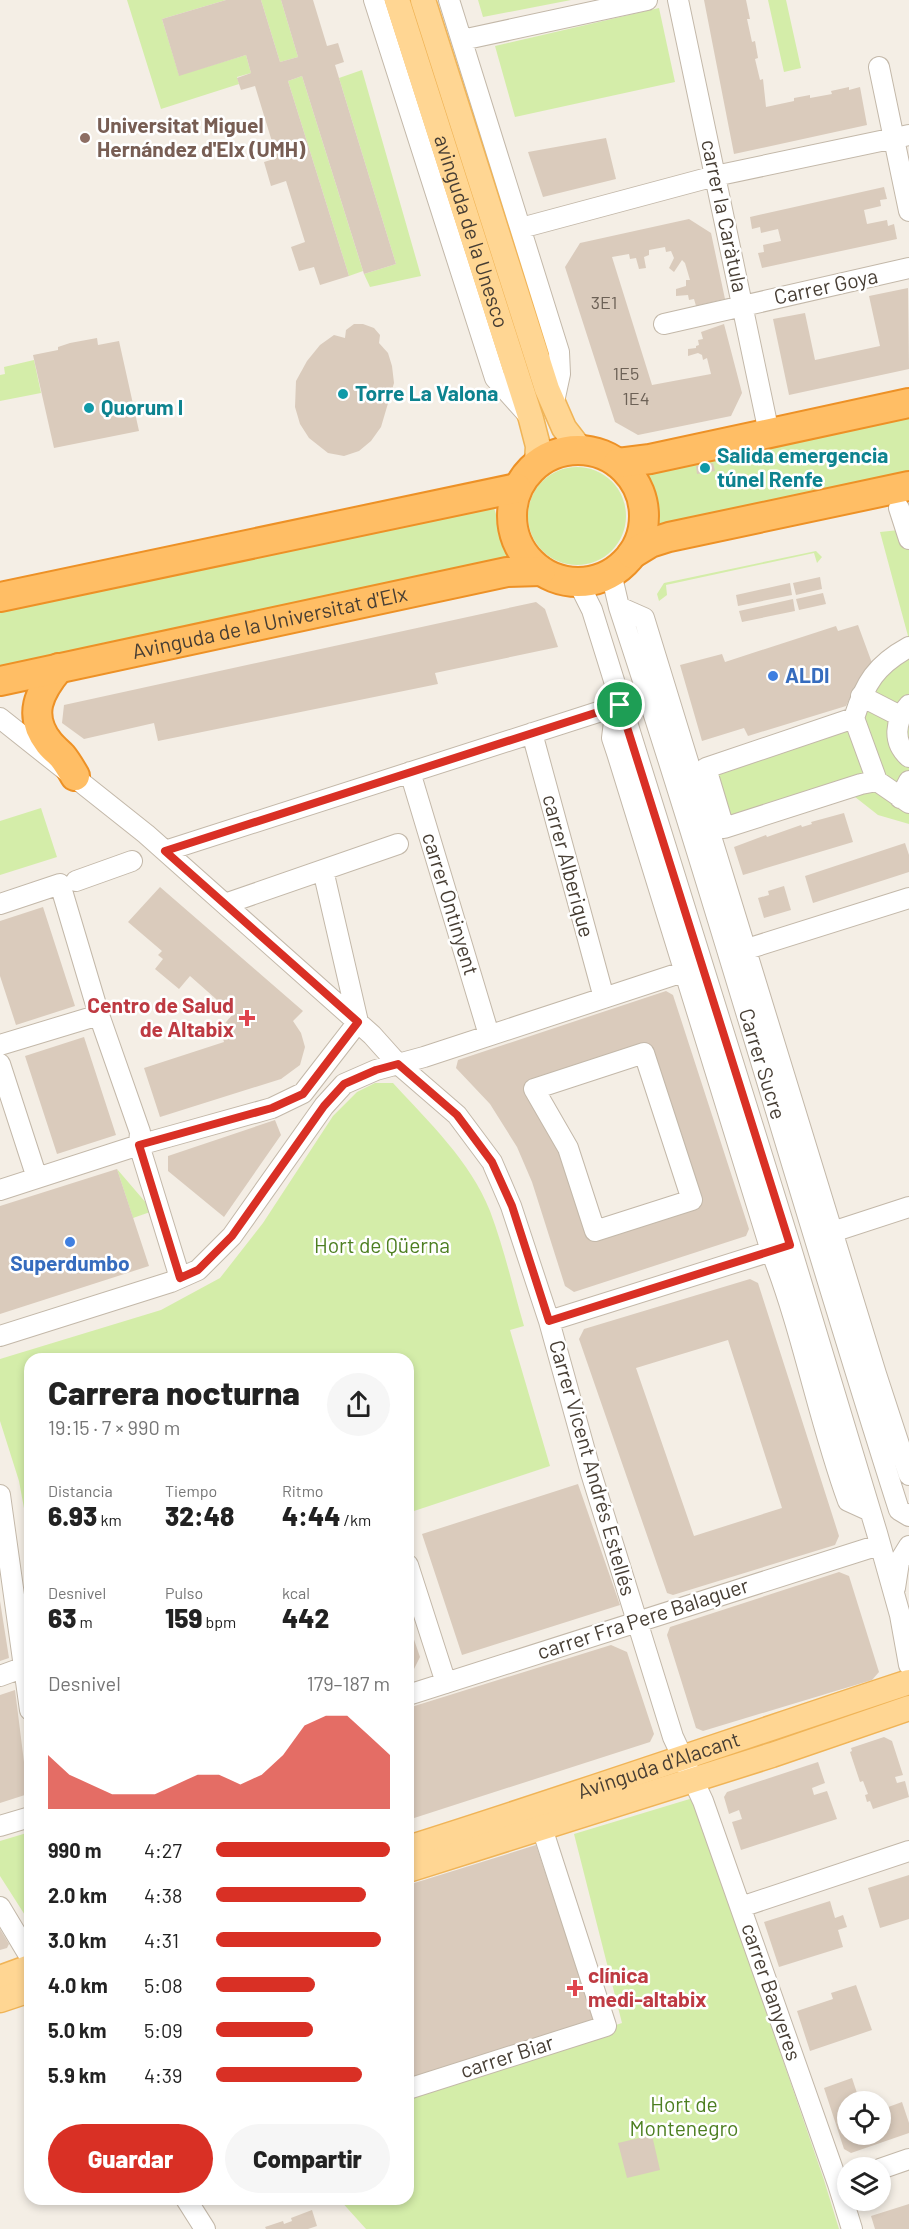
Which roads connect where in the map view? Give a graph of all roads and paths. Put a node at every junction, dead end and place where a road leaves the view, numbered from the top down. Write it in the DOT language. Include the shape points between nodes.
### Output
graph roads {
  1 [pos="374,0"];
  2 [pos="398,0"];
  3 [pos="423,0"];
  4 [pos="449,0"];
  5 [pos="647,0"];
  6 [pos="678,0"];
  7 [pos="462,40"];
  8 [pos="879,67"];
  9 [pos="901,137"];
  10 [pos="715,176"];
  11 [pos="909,212"];
  12 [pos="521,228"];
  13 [pos="909,268"];
  14 [pos="743,305"];
  15 [pos="664,324"];
  16 [pos="554,402"];
  17 [pos="909,403"];
  18 [pos="531,419"];
  19 [pos="769,433"];
  20 [pos="581,450"];
  21 [pos="537,463"];
  22 [pos="618,463"];
  23 [pos="517,488"];
  24 [pos="904,497"];
  25 [pos="909,539"];
  26 [pos="632,554"];
  27 [pos="541,571"];
  28 [pos="610,573"];
  29 [pos="578,582"];
  30 [pos="0,597"];
  31 [pos="619,607"];
  32 [pos="909,647"];
  33 [pos="59,668"];
  34 [pos="0,681"];
  35 [pos="861,696"];
  36 [pos="622,709"];
  37 [pos="905,711"];
  38 [pos="0,718"];
  39 [pos="854,718"];
  40 [pos="532,733"];
  41 [pos="909,757"];
  42 [pos="410,772"];
  43 [pos="75,776"];
  44 [pos="877,781"];
  45 [pos="906,794"];
  46 [pos="398,844"];
  47 [pos="165,851"];
  48 [pos="132,861"];
  49 [pos="323,870"];
  50 [pos="68,883"];
  51 [pos="909,897"];
  52 [pos="0,904"];
  53 [pos="225,904"];
  54 [pos="747,950"];
  55 [pos="683,972"];
  56 [pos="604,998"];
  57 [pos="99,1015"];
  58 [pos="358,1022"];
  59 [pos="489,1035"];
  60 [pos="0,1045"];
  61 [pos="644,1053"];
  62 [pos="0,1064"];
  63 [pos="398,1064"];
  64 [pos="139,1145"];
  65 [pos="37,1178"];
  66 [pos="0,1190"];
  67 [pos="909,1207"];
  68 [pos="824,1235"];
  69 [pos="790,1245"];
  70 [pos="771,1251"];
  71 [pos="180,1278"];
  72 [pos="549,1321"];
  73 [pos="0,1336"];
  74 [pos="909,1475"];
  75 [pos="0,1495"];
  76 [pos="870,1512"];
  77 [pos="909,1516"];
  78 [pos="879,1545"];
  79 [pos="906,1549"];
  80 [pos="414,1584"];
  81 [pos="894,1593"];
  82 [pos="637,1621"];
  83 [pos="24,1647"];
  84 [pos="909,1665"];
  85 [pos="24,1667"];
  86 [pos="0,1676"];
  87 [pos="909,1682"];
  88 [pos="446,1683"];
  89 [pos="414,1693"];
  90 [pos="909,1708"];
  91 [pos="682,1757"];
  92 [pos="693,1780"];
  93 [pos="24,1818"];
  94 [pos="0,1826"];
  95 [pos="542,1828"];
  96 [pos="414,1846"];
  97 [pos="909,1851"];
  98 [pos="414,1868"];
  99 [pos="0,1907"];
  100 [pos="741,1907"];
  101 [pos="24,1946"];
  102 [pos="24,1969"];
  103 [pos="0,1978"];
  104 [pos="24,1992"];
  105 [pos="0,2000"];
  106 [pos="414,2087"];
  107 [pos="909,2159"];
  108 [pos="891,2165"];
  109 [pos="837,2166"];
  110 [pos="190,2205"];
  111 [pos="849,2211"];
  112 [pos="205,2229"];
  113 [pos="852,2229"];
  1 -- 18 [label="street" via="495,378"];
  2 -- 18 [label="main road, avinguda de la Unesco"];
  3 -- 16 [label="main road, avinguda de la Unesco"];
  4 -- 7 [label="street"];
  5 -- 7 [label="street"];
  6 -- 10 [label="street, carrer la Caràtula"];
  7 -- 12 [label="street"];
  8 -- 9 [label="street"];
  9 -- 10 [label="street"];
  9 -- 11 [label="street"];
  10 -- 12 [label="street"];
  10 -- 14 [label="street, carrer la Caràtula"];
  12 -- 16 [label="street" via="559,352 560,374"];
  13 -- 14 [label="street, Carrer Goya"];
  14 -- 15 [label="street, Carrer Goya"];
  14 -- 19 [label="street, carrer la Caràtula"];
  16 -- 20 [label="main road, avinguda de la Unesco" via="564,428"];
  17 -- 19 [label="highway"];
  18 -- 21 [label="main road, avinguda de la Unesco" via="538,446"];
  19 -- 22 [label="highway"];
  20 -- 21 [label="highway" via="551,455"];
  20 -- 22 [label="highway"];
  21 -- 23 [label="highway"];
  22 -- 26 [label="highway" via="636,484 644,512 641,534"];
  23 -- 27 [label="highway" via="512,526 527,559"];
  23 -- 30 [label="highway"];
  24 -- 25 [label="street"];
  24 -- 26 [label="highway" via="669,537"];
  26 -- 28 [label="highway"];
  27 -- 29 [label="highway"];
  27 -- 33 [label="highway, Avinguda de la Universitat d'Elx" via="507,572"];
  28 -- 29 [label="highway"];
  28 -- 31 [label="street, Carrer Sucre"];
  29 -- 36 [label="street, Carrer Sucre" via="592,610"];
  31 -- 54 [label="street, Carrer Sucre" via="644,618"];
  31 -- 68 [label="street, Carrer Sucre"];
  32 -- 35 [label="street" via="876,672"];
  33 -- 34 [label="highway, Avinguda de la Universitat d'Elx"];
  33 -- 43 [label="highway" via="45,685 37,717 49,743"];
  35 -- 37 [label="street"];
  35 -- 39 [label="street"];
  36 -- 40 [label="street"];
  36 -- 55 [label="street" via="614,722 612,738"];
  36 -- 69 [label="street, Carrer Sucre"];
  37 -- 41 [label="street" via="897,733 899,744"];
  38 -- 43 [label="street, Carrer Vicent Andrés Estellés" via="57,766"];
  39 -- 44 [label="street"];
  39 -- 44 [label="street" via="706,768 724,828"];
  40 -- 42 [label="street"];
  40 -- 56 [label="street, carrer Alberique"];
  42 -- 47 [label="street"];
  42 -- 59 [label="street, carrer Ontinyent"];
  43 -- 47 [label="street, Carrer Vicent Andrés Estellés"];
  44 -- 45 [label="street"];
  46 -- 49 [label="street"];
  47 -- 53 [label="street, Carrer Vicent Andrés Estellés"];
  48 -- 50 [label="street"];
  49 -- 53 [label="street"];
  49 -- 58 [label="street"];
  50 -- 52 [label="street"];
  50 -- 57 [label="street"];
  51 -- 54 [label="street"];
  53 -- 58 [label="street, Carrer Vicent Andrés Estellés"];
  54 -- 68 [label="street, Carrer Sucre"];
  55 -- 56 [label="street"];
  55 -- 70 [label="street"];
  56 -- 59 [label="street"];
  57 -- 60 [label="street"];
  57 -- 64 [label="street" via="140,1132"];
  58 -- 63 [label="street, Carrer Vicent Andrés Estellés"];
  58 -- 64 [label="street" via="303,1094 272,1108"];
  59 -- 63 [label="street"];
  61 -- 61 [label="street" via="692,1200 595,1231 568,1148 534,1089"];
  62 -- 65 [label="street"];
  63 -- 71 [label="street" via="344,1084 324,1106 232,1236 198,1270"];
  63 -- 72 [label="street, Carrer Vicent Andrés Estellés" via="457,1115 492,1162 512,1206"];
  64 -- 65 [label="street"];
  64 -- 71 [label="street"];
  65 -- 66 [label="street"];
  67 -- 68 [label="street"];
  68 -- 69 [label="street"];
  68 -- 74 [label="street, Carrer Sucre"];
  68 -- 77 [label="street, Carrer Sucre" via="855,1374 899,1510"];
  69 -- 70 [label="street"];
  69 -- 76 [label="street, Carrer Sucre"];
  70 -- 72 [label="street"];
  70 -- 76 [label="street" via="836,1468 849,1501"];
  71 -- 73 [label="street"];
  72 -- 82 [label="street, Carrer Vicent Andrés Estellés"];
  75 -- 83 [label="street"];
  76 -- 78 [label="street, Carrer Sucre"];
  78 -- 81 [label="street, Carrer Sucre"];
  78 -- 82 [label="street, carrer Fra Pere Balaguer"];
  79 -- 81 [label="street, Carrer Sucre"];
  80 -- 88 [label="street"];
  81 -- 84 [label="street, Carrer Sucre"];
  82 -- 88 [label="street, carrer Fra Pere Balaguer"];
  82 -- 91 [label="street, Carrer Vicent Andrés Estellés"];
  85 -- 86 [label="street"];
  87 -- 91 [label="main road, Avinguda d'Alacant"];
  88 -- 89 [label="street, carrer Fra Pere Balaguer"];
  90 -- 92 [label="main road, Avinguda d'Alacant"];
  91 -- 92 [label="street, carrer Banyeres"];
  91 -- 96 [label="main road, Avinguda d'Alacant"];
  92 -- 95 [label="main road, Avinguda d'Alacant"];
  92 -- 100 [label="street, carrer Banyeres"];
  93 -- 94 [label="street"];
  95 -- 98 [label="main road, Avinguda d'Alacant"];
  95 -- 106 [label="street, carrer Biar" via="606,2026"];
  97 -- 100 [label="street"];
  99 -- 101 [label="street"];
  100 -- 109 [label="street, carrer Banyeres"];
  102 -- 103 [label="main road"];
  104 -- 105 [label="main road"];
  107 -- 108 [label="street"];
  110 -- 112 [label="street"];
  111 -- 113 [label="street, carrer Banyeres"];
}
